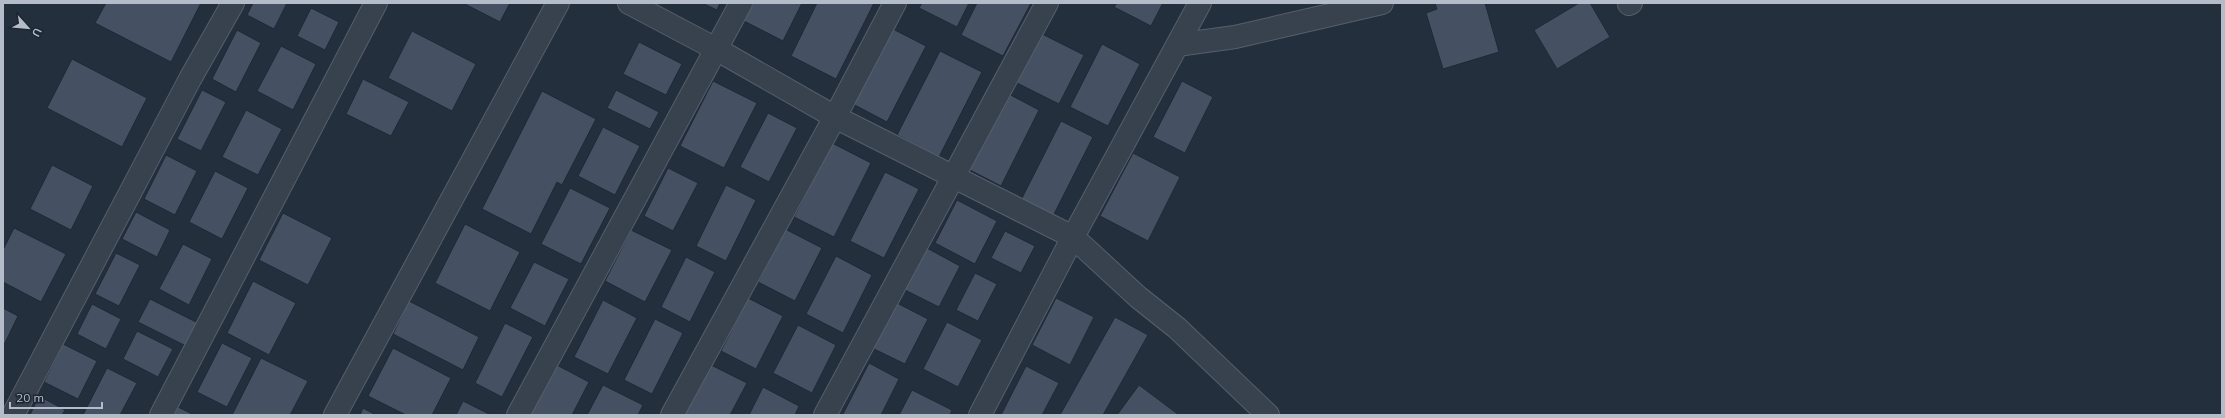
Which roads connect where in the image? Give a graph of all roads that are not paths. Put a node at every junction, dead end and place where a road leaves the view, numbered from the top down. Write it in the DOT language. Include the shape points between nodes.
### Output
graph roads {
  1 [pos="233,3"];
  2 [pos="376,3"];
  3 [pos="558,3"];
  4 [pos="629,3"];
  5 [pos="741,3"];
  6 [pos="895,3"];
  7 [pos="1047,3"];
  8 [pos="1200,3"];
  9 [pos="1382,3"];
  10 [pos="1177,45"];
  11 [pos="716,49"];
  12 [pos="835,117"];
  13 [pos="953,176"];
  14 [pos="1073,237"];
  15 [pos="1259,412"];
  16 [pos="13,415"];
  17 [pos="161,415"];
  18 [pos="335,415"];
  19 [pos="518,415"];
  20 [pos="672,415"];
  21 [pos="825,415"];
  22 [pos="980,415"];
  1 -- 16 [label="street" via="190,79"];
  2 -- 17 [label="street"];
  3 -- 18 [label="street"];
  4 -- 11 [label="street"];
  5 -- 11 [label="street"];
  6 -- 12 [label="street"];
  7 -- 13 [label="street"];
  8 -- 10 [label="street"];
  9 -- 10 [label="street" via="1235,37"];
  10 -- 14 [label="street"];
  11 -- 12 [label="street"];
  11 -- 19 [label="street"];
  12 -- 13 [label="street"];
  12 -- 20 [label="street"];
  13 -- 14 [label="street"];
  13 -- 21 [label="street"];
  14 -- 15 [label="street" via="1138,297 1177,328"];
  14 -- 22 [label="street"];
}
